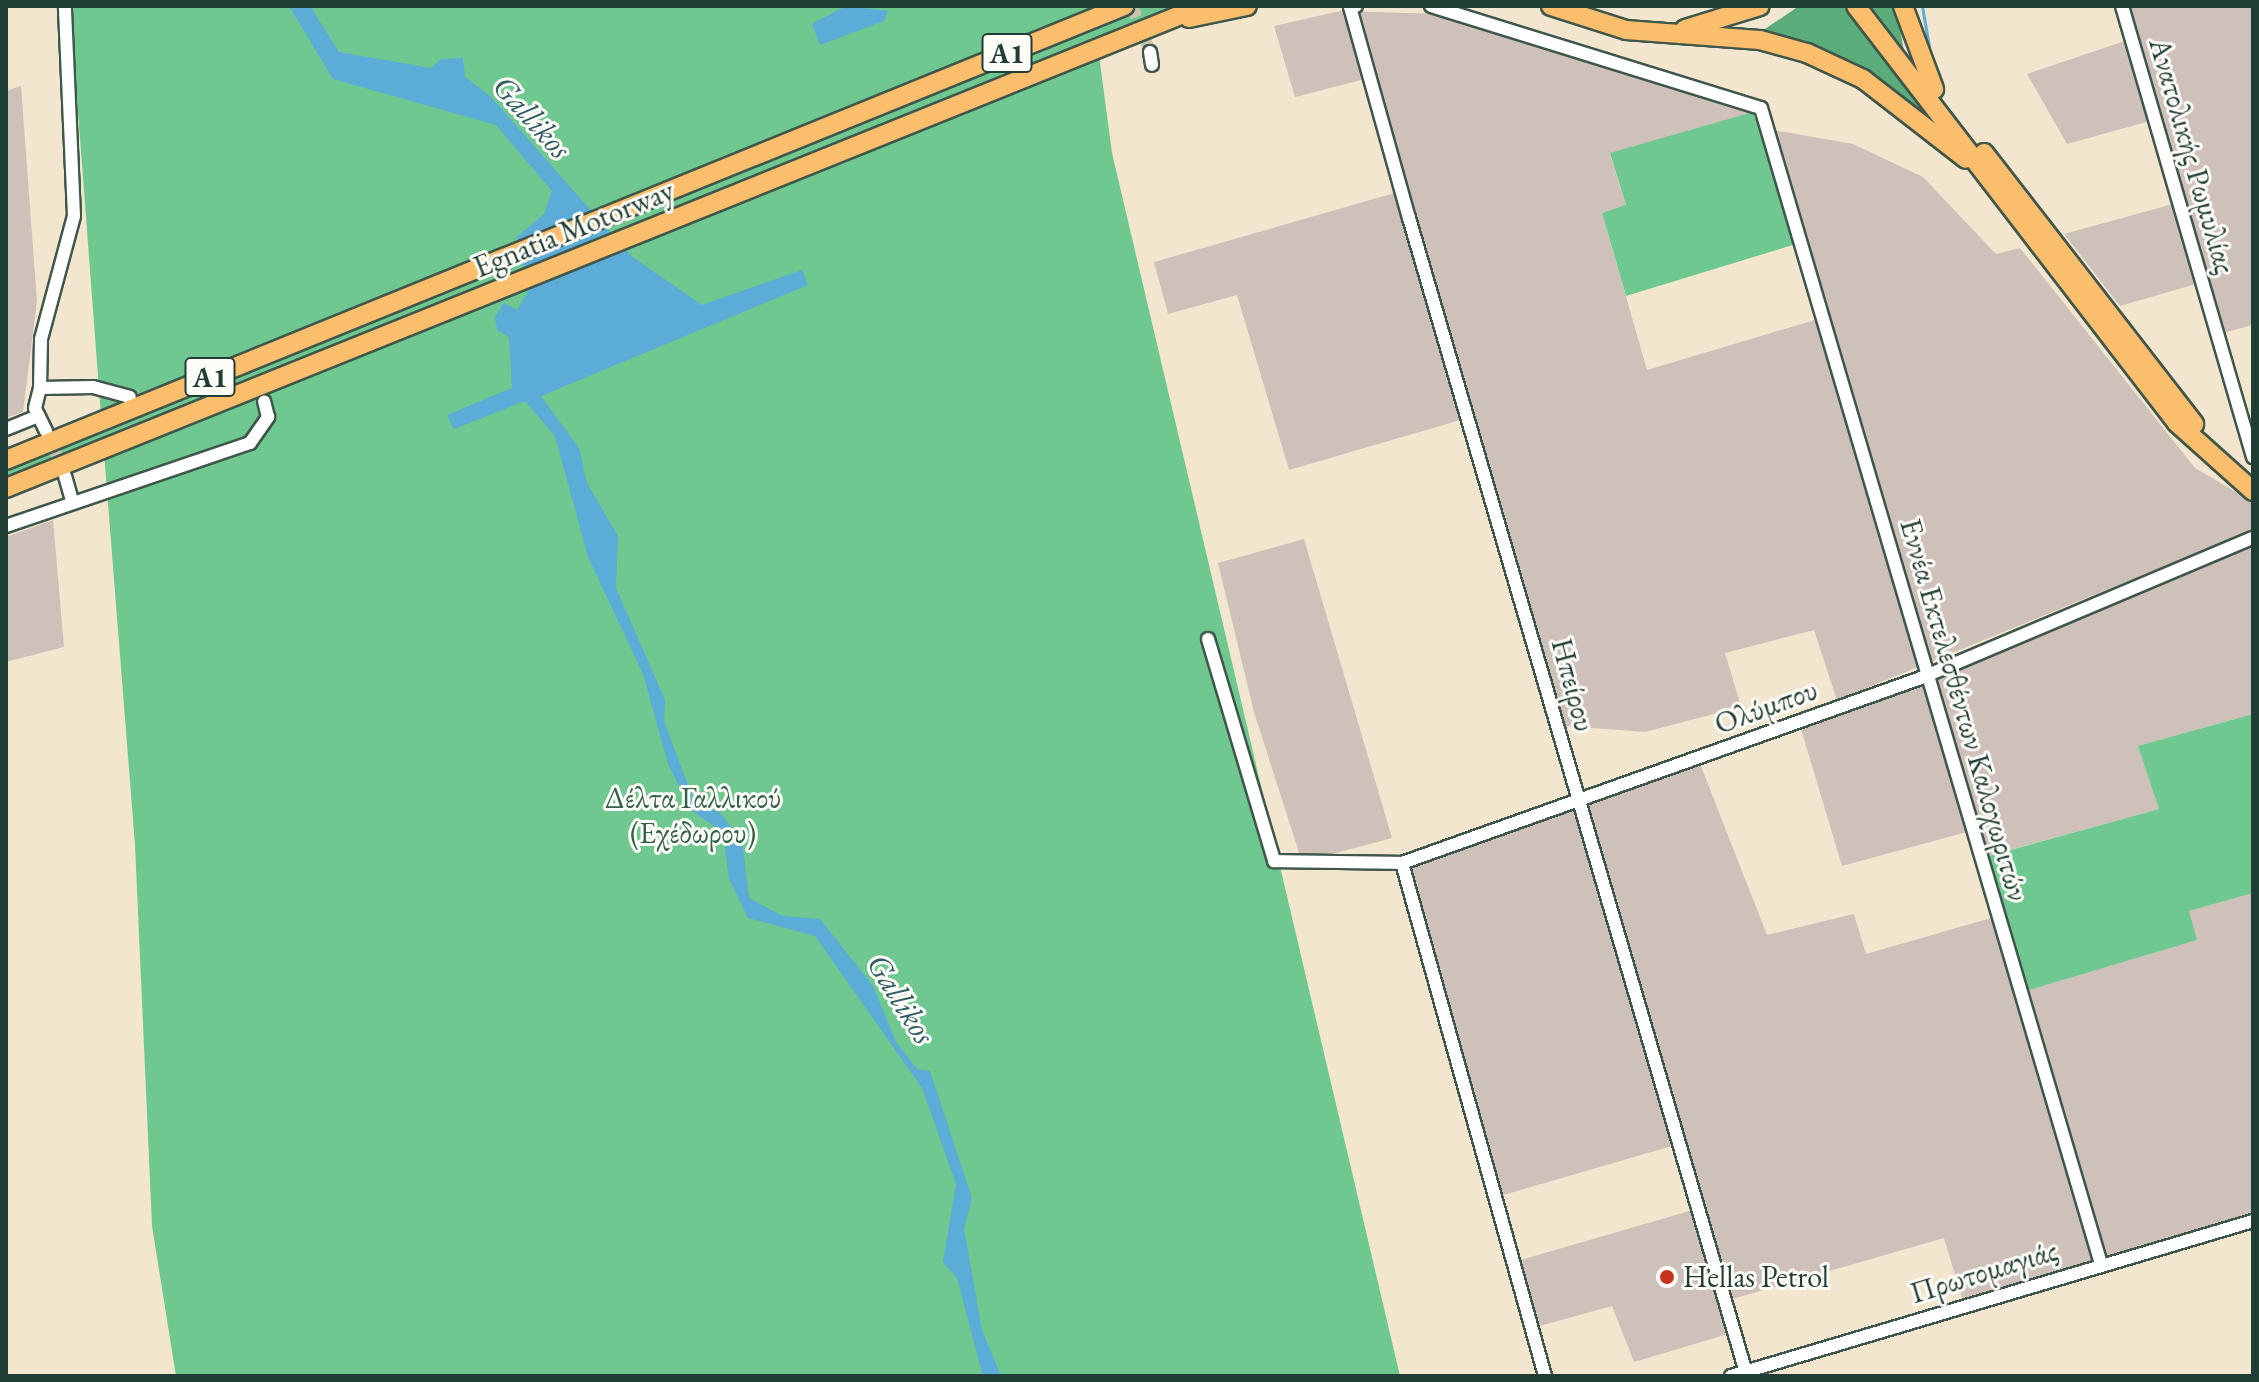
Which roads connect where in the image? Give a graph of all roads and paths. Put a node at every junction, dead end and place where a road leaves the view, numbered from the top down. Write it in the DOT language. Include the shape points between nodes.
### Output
graph roads {
  1 [pos="65,6"];
  2 [pos="1124,6"];
  3 [pos="1203,6"];
  4 [pos="1247,6"];
  5 [pos="1353,6"];
  6 [pos="1431,6"];
  7 [pos="1551,6"];
  8 [pos="1760,6"];
  9 [pos="1856,6"];
  10 [pos="1903,6"];
  11 [pos="2122,6"];
  12 [pos="1162,22"];
  13 [pos="1654,32"];
  14 [pos="2006,202"];
  15 [pos="393,303"];
  16 [pos="319,321"];
  17 [pos="403,328"];
  18 [pos="334,365"];
  19 [pos="40,388"];
  20 [pos="264,401"];
  21 [pos="123,402"];
  22 [pos="38,416"];
  23 [pos="6,429"];
  24 [pos="46,431"];
  25 [pos="73,432"];
  26 [pos="132,445"];
  27 [pos="84,456"];
  28 [pos="2253,457"];
  29 [pos="6,460"];
  30 [pos="65,476"];
  31 [pos="2253,477"];
  32 [pos="6,488"];
  33 [pos="2253,491"];
  34 [pos="72,500"];
  35 [pos="6,526"];
  36 [pos="2253,538"];
  37 [pos="1208,639"];
  38 [pos="1930,674"];
  39 [pos="1579,800"];
  40 [pos="1402,863"];
  41 [pos="2253,1221"];
  42 [pos="2101,1264"];
  43 [pos="1746,1374"];
  44 [pos="1545,1376"];
  45 [pos="1731,1376"];
  1 -- 19 [label="street" via="74,216 41,339"];
  2 -- 15 [label="highway, Egnatia Motorway / Α1"];
  3 -- 12 [label="highway, Α1"];
  4 -- 12 [label="highway"];
  5 -- 39 [label="street, Ηπείρου"];
  6 -- 38 [label="street, Εννέα Εκτελεσθέντων Καλοχωριτών" via="1755,102 1781,170"];
  7 -- 13 [label="highway" via="1606,26"];
  8 -- 13 [label="highway" via="1700,27"];
  9 -- 14 [label="highway"];
  10 -- 31 [label="highway" via="1913,48 1948,109 2191,421"];
  11 -- 28 [label="street, Ανατολικής Ρωμυλίας"];
  12 -- 17 [label="highway, Egnatia Motorway / Α1"];
  13 -- 14 [label="highway" via="1760,40 1844,69 1958,151"];
  14 -- 33 [label="highway" via="2177,423"];
  15 -- 16 [label="highway"];
  15 -- 25 [label="highway, Egnatia Motorway / Α1"];
  17 -- 18 [label="highway"];
  17 -- 27 [label="highway, Egnatia Motorway / Α1"];
  19 -- 21 [label="street" via="93,387"];
  19 -- 22 [label="street"];
  20 -- 34 [label="street" via="268,417 250,443"];
  21 -- 25 [label="highway"];
  22 -- 23 [label="street"];
  22 -- 24 [label="street"];
  25 -- 29 [label="highway, Egnatia Motorway / Α1"];
  26 -- 27 [label="highway"];
  27 -- 32 [label="highway, Egnatia Motorway / Α1"];
  30 -- 34 [label="street"];
  34 -- 35 [label="street"];
  36 -- 38 [label="street, Ολύμπου"];
  37 -- 40 [label="street, Ολύμπου" via="1267,854 1281,865"];
  38 -- 39 [label="street, Ολύμπου"];
  38 -- 42 [label="street, Εννέα Εκτελεσθέντων Καλοχωριτών"];
  39 -- 40 [label="street, Ολύμπου"];
  39 -- 43 [label="street, Ηπείρου"];
  40 -- 44 [label="street"];
  41 -- 42 [label="street, Πρωτομαγιάς"];
  42 -- 43 [label="street, Πρωτομαγιάς"];
  43 -- 45 [label="street, Πρωτομαγιάς"];
}
